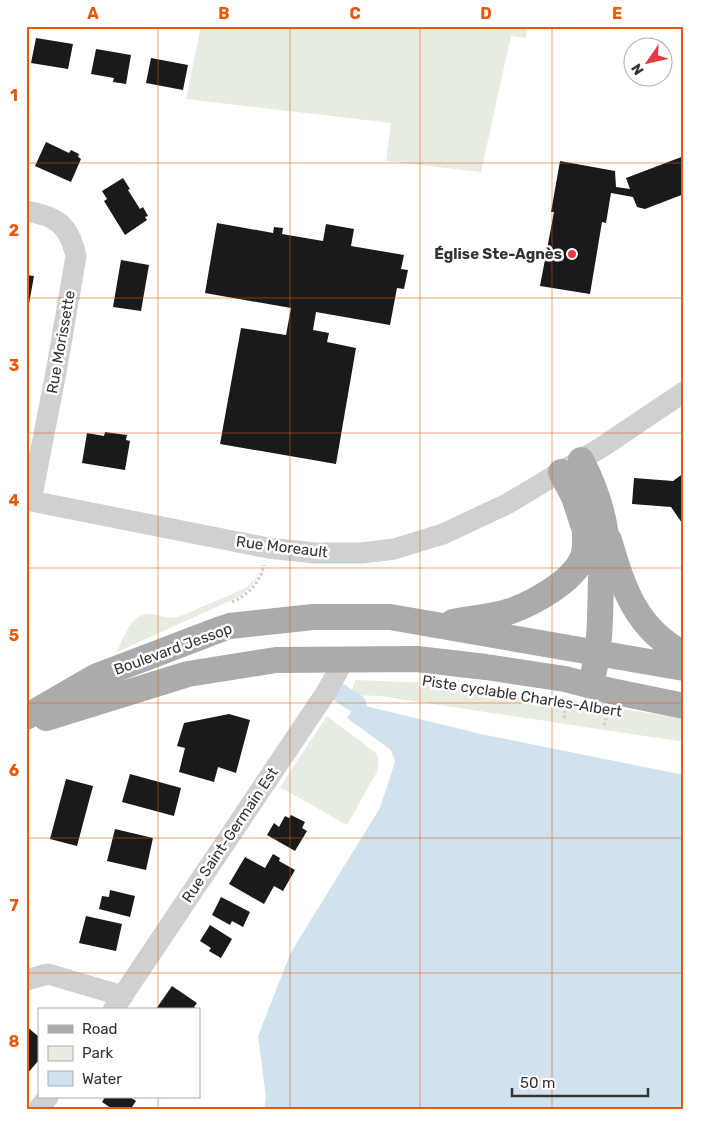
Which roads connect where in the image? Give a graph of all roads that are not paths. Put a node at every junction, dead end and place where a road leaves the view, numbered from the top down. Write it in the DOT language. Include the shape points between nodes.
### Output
graph roads {
  1 [pos="26,210"];
  2 [pos="684,392"];
  3 [pos="571,466"];
  4 [pos="29,501"];
  5 [pos="596,531"];
  6 [pos="438,625"];
  7 [pos="598,653"];
  8 [pos="684,654"];
  9 [pos="345,658"];
  10 [pos="684,668"];
  11 [pos="582,694"];
  12 [pos="684,706"];
  13 [pos="26,718"];
  14 [pos="26,725"];
  15 [pos="26,980"];
  16 [pos="118,1003"];
  17 [pos="47,1098"];
  18 [pos="38,1110"];
  1 -- 4 [label="street, Rue Morissette" via="53,218 67,230 76,256"];
  2 -- 3 [label="street"];
  3 -- 4 [label="street, Rue Moreault" via="507,504 443,534 394,549 362,553 268,548"];
  3 -- 5 [label="main road" via="594,487"];
  5 -- 6 [label="main road" via="585,548 582,560 561,584 509,611"];
  5 -- 7 [label="main road" via="601,624"];
  5 -- 8 [label="main road" via="643,621 662,641"];
  6 -- 7 [label="main road, Boulevard Jessop"];
  6 -- 13 [label="main road, Boulevard Jessop" via="390,617 313,617 230,626 95,677"];
  7 -- 10 [label="main road, Boulevard Jessop"];
  7 -- 11 [label="main road"];
  9 -- 11 [label="main road, Boulevard Jessop" via="417,659 486,667 565,679"];
  9 -- 14 [label="main road, Boulevard Jessop" via="276,660 188,674"];
  9 -- 16 [label="street, Rue Saint-Germain Est"];
  11 -- 12 [label="main road, Boulevard Jessop"];
  15 -- 16 [label="street" via="48,974"];
  17 -- 18 [label="street"];
}
